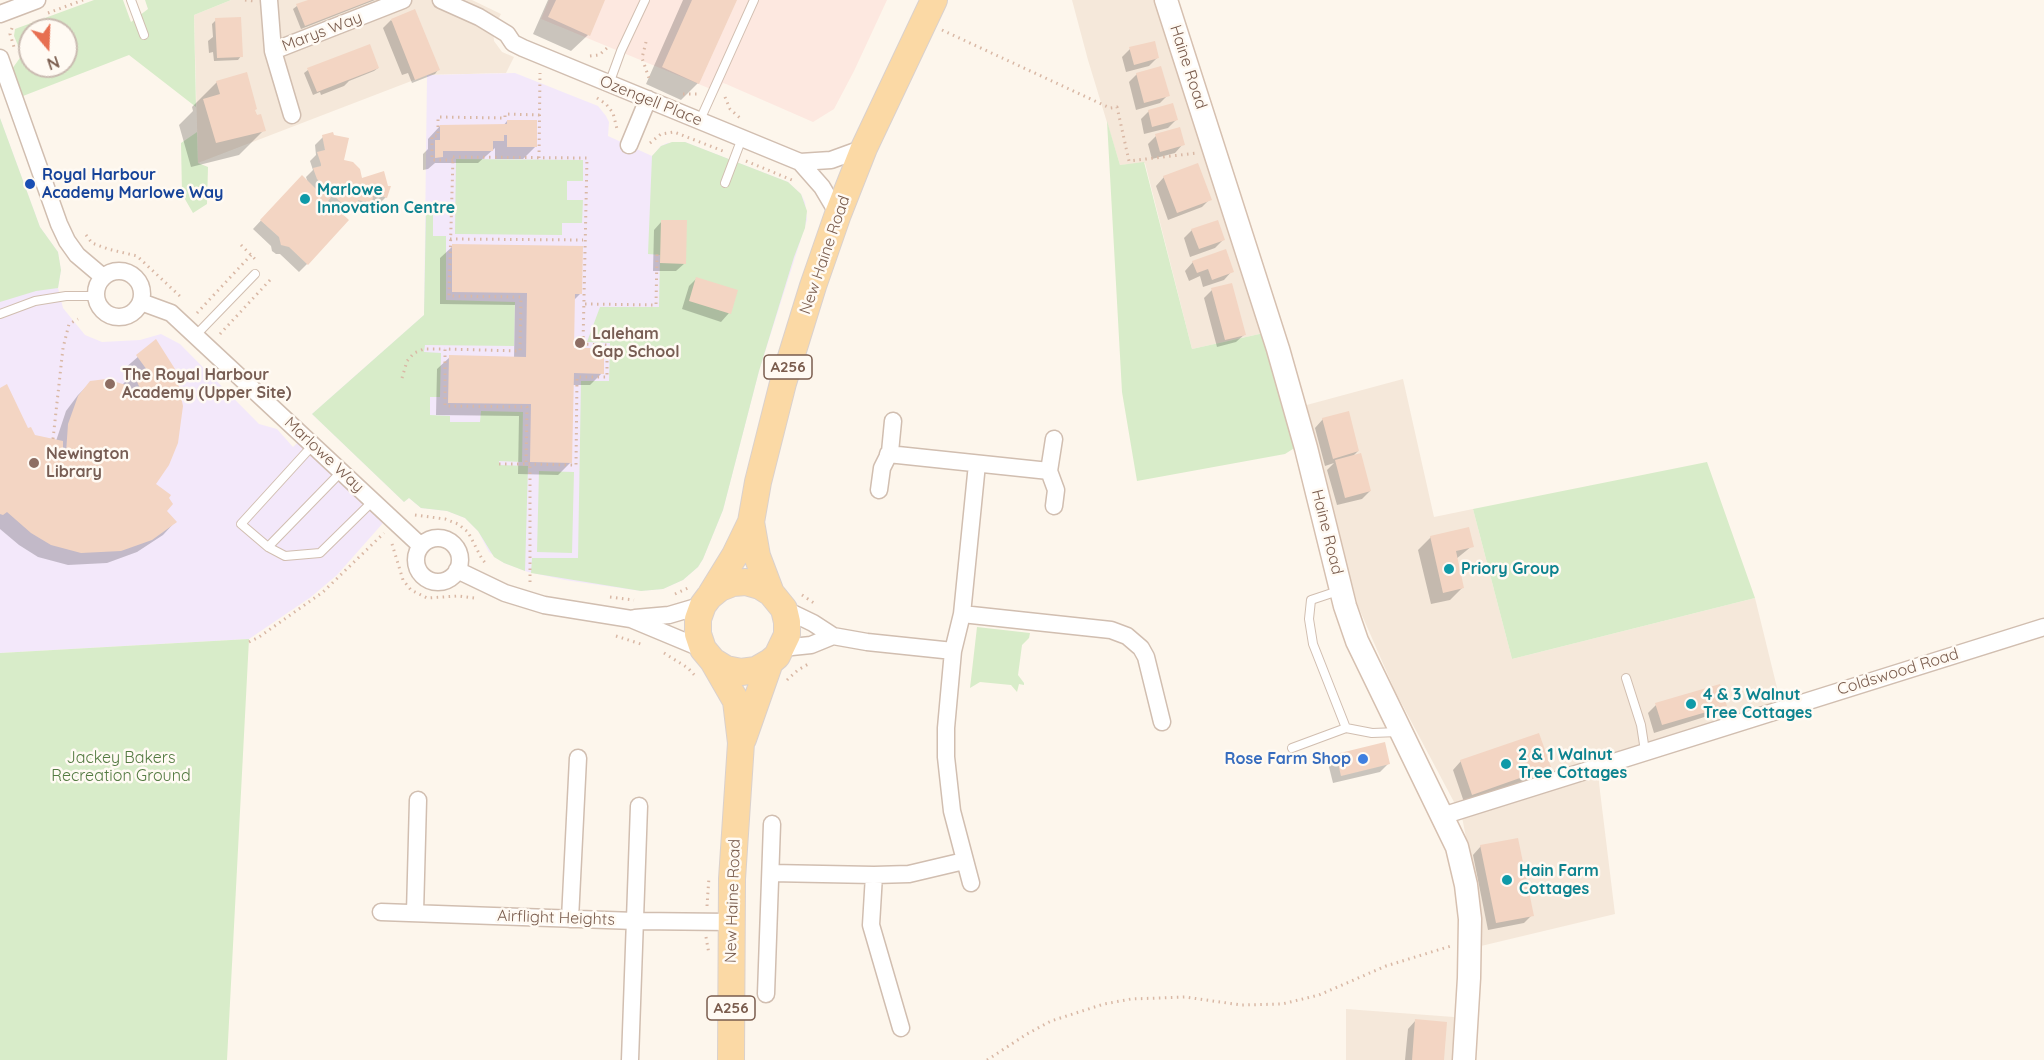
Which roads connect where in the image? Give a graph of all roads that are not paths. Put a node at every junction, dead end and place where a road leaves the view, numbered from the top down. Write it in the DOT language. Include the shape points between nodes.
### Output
graph roads {
  1 [pos="37,0"];
  2 [pos="131,0"];
  3 [pos="269,0"];
  4 [pos="404,0"];
  5 [pos="441,0"];
  6 [pos="645,0"];
  7 [pos="754,0"];
  8 [pos="934,0"];
  9 [pos="1166,0"];
  10 [pos="0,14"];
  11 [pos="144,35"];
  12 [pos="273,51"];
  13 [pos="0,58"];
  14 [pos="609,84"];
  15 [pos="652,93"];
  16 [pos="292,115"];
  17 [pos="700,120"];
  18 [pos="742,138"];
  19 [pos="864,148"];
  20 [pos="627,150"];
  21 [pos="800,162"];
  22 [pos="725,183"];
  23 [pos="838,214"];
  24 [pos="255,274"];
  25 [pos="104,277"];
  26 [pos="96,296"];
  27 [pos="141,302"];
  28 [pos="0,314"];
  29 [pos="202,329"];
  30 [pos="893,421"];
  31 [pos="1054,439"];
  32 [pos="313,445"];
  33 [pos="888,454"];
  34 [pos="978,464"];
  35 [pos="342,471"];
  36 [pos="1049,471"];
  37 [pos="879,490"];
  38 [pos="373,501"];
  39 [pos="1054,506"];
  40 [pos="751,522"];
  41 [pos="421,546"];
  42 [pos="268,547"];
  43 [pos="457,570"];
  44 [pos="1341,590"];
  45 [pos="701,596"];
  46 [pos="786,599"];
  47 [pos="962,614"];
  48 [pos="631,619"];
  49 [pos="2044,627"];
  50 [pos="832,636"];
  51 [pos="952,651"];
  52 [pos="776,655"];
  53 [pos="705,664"];
  54 [pos="1626,678"];
  55 [pos="1162,722"];
  56 [pos="1346,728"];
  57 [pos="1399,732"];
  58 [pos="741,743"];
  59 [pos="1292,748"];
  60 [pos="1645,751"];
  61 [pos="578,758"];
  62 [pos="417,800"];
  63 [pos="639,806"];
  64 [pos="1442,816"];
  65 [pos="772,824"];
  66 [pos="964,861"];
  67 [pos="771,873"];
  68 [pos="874,875"];
  69 [pos="971,883"];
  70 [pos="381,912"];
  71 [pos="415,913"];
  72 [pos="570,919"];
  73 [pos="635,921"];
  74 [pos="732,922"];
  75 [pos="766,994"];
  76 [pos="901,1028"];
  77 [pos="630,1060"];
  78 [pos="731,1060"];
  79 [pos="1464,1060"];
  1 -- 10 [label="street"];
  2 -- 11 [label="lane"];
  3 -- 12 [label="street, Marys Way"];
  4 -- 12 [label="street, Marys Way"];
  5 -- 14 [label="street, Ozengell Place" via="479,17 507,34 513,43"];
  6 -- 14 [label="lane"];
  7 -- 17 [label="lane"];
  8 -- 19 [label="main road, New Haine Road / A256"];
  9 -- 44 [label="street, Haine Road" via="1278,349"];
  12 -- 16 [label="street, Marys Way"];
  13 -- 25 [label="street" via="67,241 77,255"];
  14 -- 15 [label="street, Ozengell Place"];
  15 -- 17 [label="street, Ozengell Place"];
  15 -- 20 [label="street"];
  17 -- 18 [label="street, Ozengell Place"];
  18 -- 21 [label="street, Ozengell Place"];
  18 -- 22 [label="lane"];
  19 -- 21 [label="street, Ozengell Place" via="831,160"];
  19 -- 23 [label="main road, New Haine Road / A256"];
  21 -- 23 [label="street, Ozengell Place" via="822,187"];
  23 -- 40 [label="main road, New Haine Road / A256" via="783,383"];
  24 -- 29 [label="lane"];
  25 -- 26 [label="street"];
  25 -- 27 [label="street" via="117,271 131,275 140,287"];
  26 -- 27 [label="street" via="102,310 116,317 131,314"];
  26 -- 28 [label="lane" via="35,301"];
  27 -- 29 [label="street, Marlowe Way"];
  29 -- 32 [label="street, Marlowe Way"];
  30 -- 33 [label="street"];
  31 -- 36 [label="street"];
  32 -- 35 [label="street, Marlowe Way"];
  32 -- 42 [label="lane" via="241,524"];
  33 -- 34 [label="street"];
  33 -- 37 [label="street"];
  34 -- 36 [label="street"];
  34 -- 47 [label="street"];
  35 -- 38 [label="street, Marlowe Way"];
  35 -- 42 [label="lane"];
  36 -- 39 [label="street" via="1056,490"];
  38 -- 41 [label="street, Marlowe Way" via="390,526"];
  38 -- 42 [label="lane" via="320,553 285,556"];
  40 -- 45 [label="main road, New Haine Road / A256" via="735,555"];
  40 -- 46 [label="main road, New Haine Road / A256" via="757,556"];
  41 -- 43 [label="street" via="433,538 447,540 457,549"];
  41 -- 43 [label="street" via="417,567 425,578 440,582"];
  43 -- 48 [label="street" via="505,593 544,605"];
  44 -- 56 [label="lane" via="1311,600 1309,619 1313,644"];
  44 -- 57 [label="street, Haine Road" via="1357,641"];
  45 -- 46 [label="main road" via="746,582"];
  45 -- 48 [label="street" via="669,615"];
  45 -- 53 [label="main road, New Haine Road" via="698,634"];
  46 -- 50 [label="street"];
  46 -- 52 [label="main road, New Haine Road" via="787,636"];
  47 -- 51 [label="street"];
  47 -- 55 [label="street" via="1111,630 1127,636 1146,657"];
  48 -- 53 [label="street"];
  49 -- 60 [label="street, Coldswood Road"];
  50 -- 51 [label="street"];
  50 -- 52 [label="street"];
  51 -- 66 [label="street" via="945,757"];
  52 -- 53 [label="main road" via="756,670 741,672"];
  52 -- 58 [label="main road, New Haine Road / A256"];
  53 -- 58 [label="main road, New Haine Road / A256" via="736,701"];
  54 -- 60 [label="lane"];
  56 -- 57 [label="lane" via="1372,733"];
  56 -- 59 [label="lane"];
  57 -- 64 [label="street, Haine Road"];
  58 -- 74 [label="main road, New Haine Road / A256"];
  60 -- 64 [label="street, Coldswood Road"];
  61 -- 72 [label="street"];
  62 -- 71 [label="street"];
  63 -- 73 [label="street"];
  64 -- 79 [label="street, Haine Road" via="1456,847 1466,885 1470,942"];
  65 -- 67 [label="street"];
  66 -- 68 [label="street" via="909,874"];
  66 -- 69 [label="street"];
  67 -- 68 [label="street"];
  67 -- 75 [label="street"];
  68 -- 76 [label="street" via="872,925"];
  70 -- 71 [label="street, Airflight Heights"];
  71 -- 72 [label="street, Airflight Heights"];
  72 -- 73 [label="street, Airflight Heights"];
  73 -- 74 [label="street, Airflight Heights"];
  73 -- 77 [label="street"];
  74 -- 78 [label="main road, New Haine Road / A256"];
}
